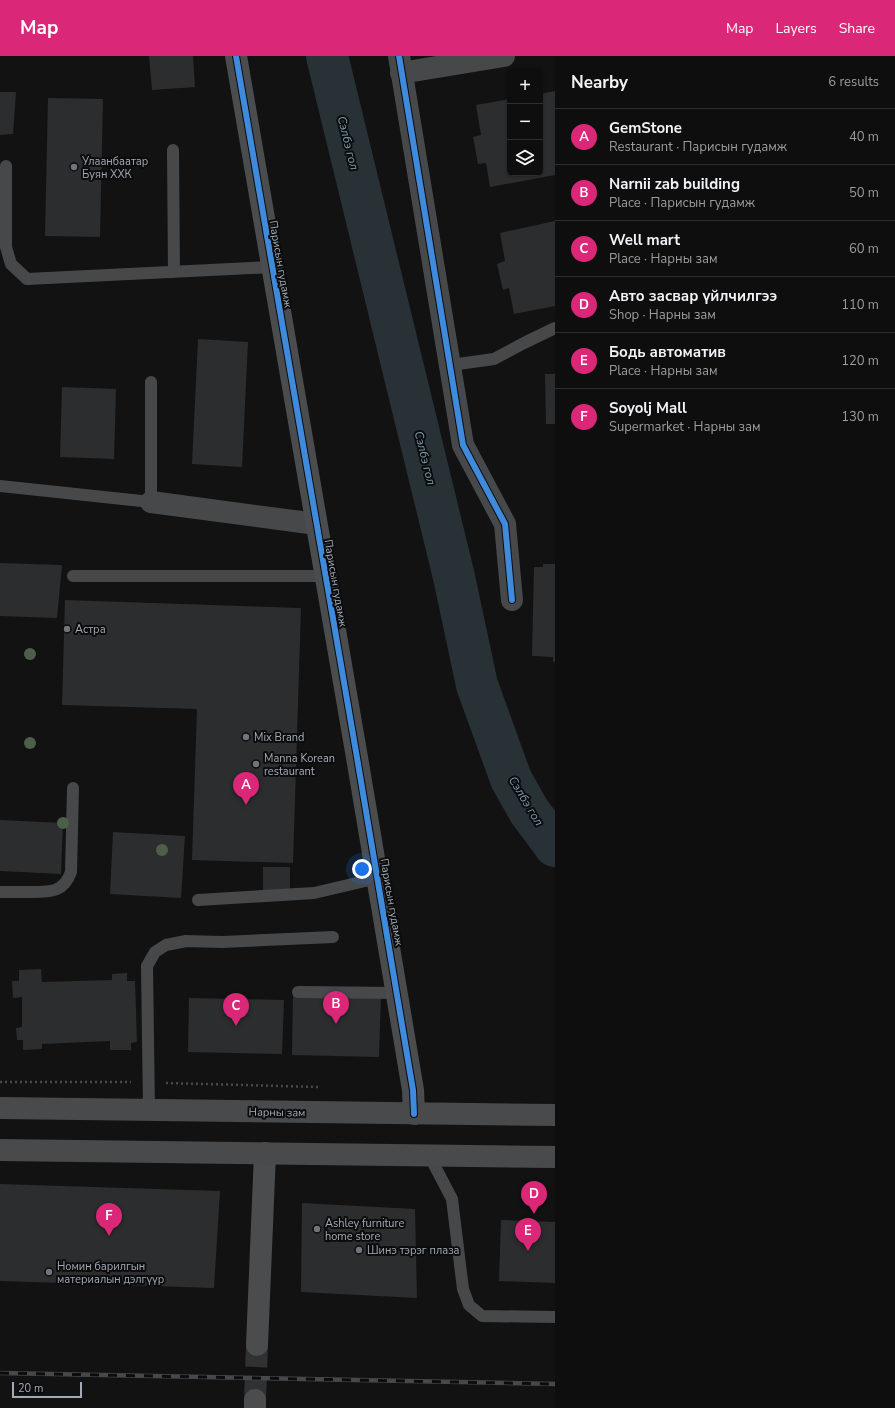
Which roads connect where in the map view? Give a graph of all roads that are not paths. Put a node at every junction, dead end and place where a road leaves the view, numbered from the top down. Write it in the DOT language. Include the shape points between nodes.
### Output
graph roads {
  1 [pos="236,56"];
  2 [pos="504,56"];
  3 [pos="400,64"];
  4 [pos="173,150"];
  5 [pos="6,166"];
  6 [pos="272,268"];
  7 [pos="174,272"];
  8 [pos="555,328"];
  9 [pos="451,365"];
  10 [pos="151,382"];
  11 [pos="0,486"];
  12 [pos="152,502"];
  13 [pos="316,524"];
  14 [pos="73,576"];
  15 [pos="324,576"];
  16 [pos="512,600"];
  17 [pos="73,788"];
  18 [pos="378,878"];
  19 [pos="0,892"];
  20 [pos="198,900"];
  21 [pos="333,937"];
  22 [pos="298,992"];
  23 [pos="397,993"];
  24 [pos="0,1108"];
  25 [pos="149,1111"];
  26 [pos="414,1114"];
  27 [pos="555,1115"];
  28 [pos="0,1150"];
  29 [pos="265,1153"];
  30 [pos="429,1155"];
  31 [pos="555,1157"];
  32 [pos="555,1317"];
  33 [pos="257,1345"];
  1 -- 6 [label="street, Парисын гудамж"];
  2 -- 3 [label="street"];
  3 -- 9 [label="street"];
  4 -- 7 [label="lane"];
  5 -- 7 [label="lane" via="6,247 11,264 27,279"];
  6 -- 7 [label="lane"];
  6 -- 13 [label="street, Парисын гудамж"];
  8 -- 9 [label="lane" via="494,359"];
  9 -- 16 [label="street" via="464,446 505,524"];
  10 -- 12 [label="lane"];
  11 -- 12 [label="lane"];
  12 -- 13 [label="street"];
  13 -- 15 [label="street, Парисын гудамж"];
  14 -- 15 [label="lane"];
  15 -- 18 [label="street, Парисын гудамж"];
  17 -- 19 [label="lane" via="71,872 66,882 52,891"];
  18 -- 20 [label="lane" via="314,893"];
  18 -- 23 [label="street, Парисын гудамж"];
  21 -- 25 [label="lane" via="186,941 166,945 155,952 147,966"];
  22 -- 23 [label="lane"];
  23 -- 26 [label="street, Парисын гудамж" via="413,1090"];
  24 -- 25 [label="main road, Нарны зам"];
  25 -- 26 [label="main road, Нарны зам"];
  26 -- 27 [label="main road, Нарны зам"];
  28 -- 29 [label="main road"];
  29 -- 30 [label="main road"];
  29 -- 33 [label="street"];
  30 -- 31 [label="main road"];
  30 -- 32 [label="lane" via="452,1199 463,1289 469,1305 482,1316"];
}
